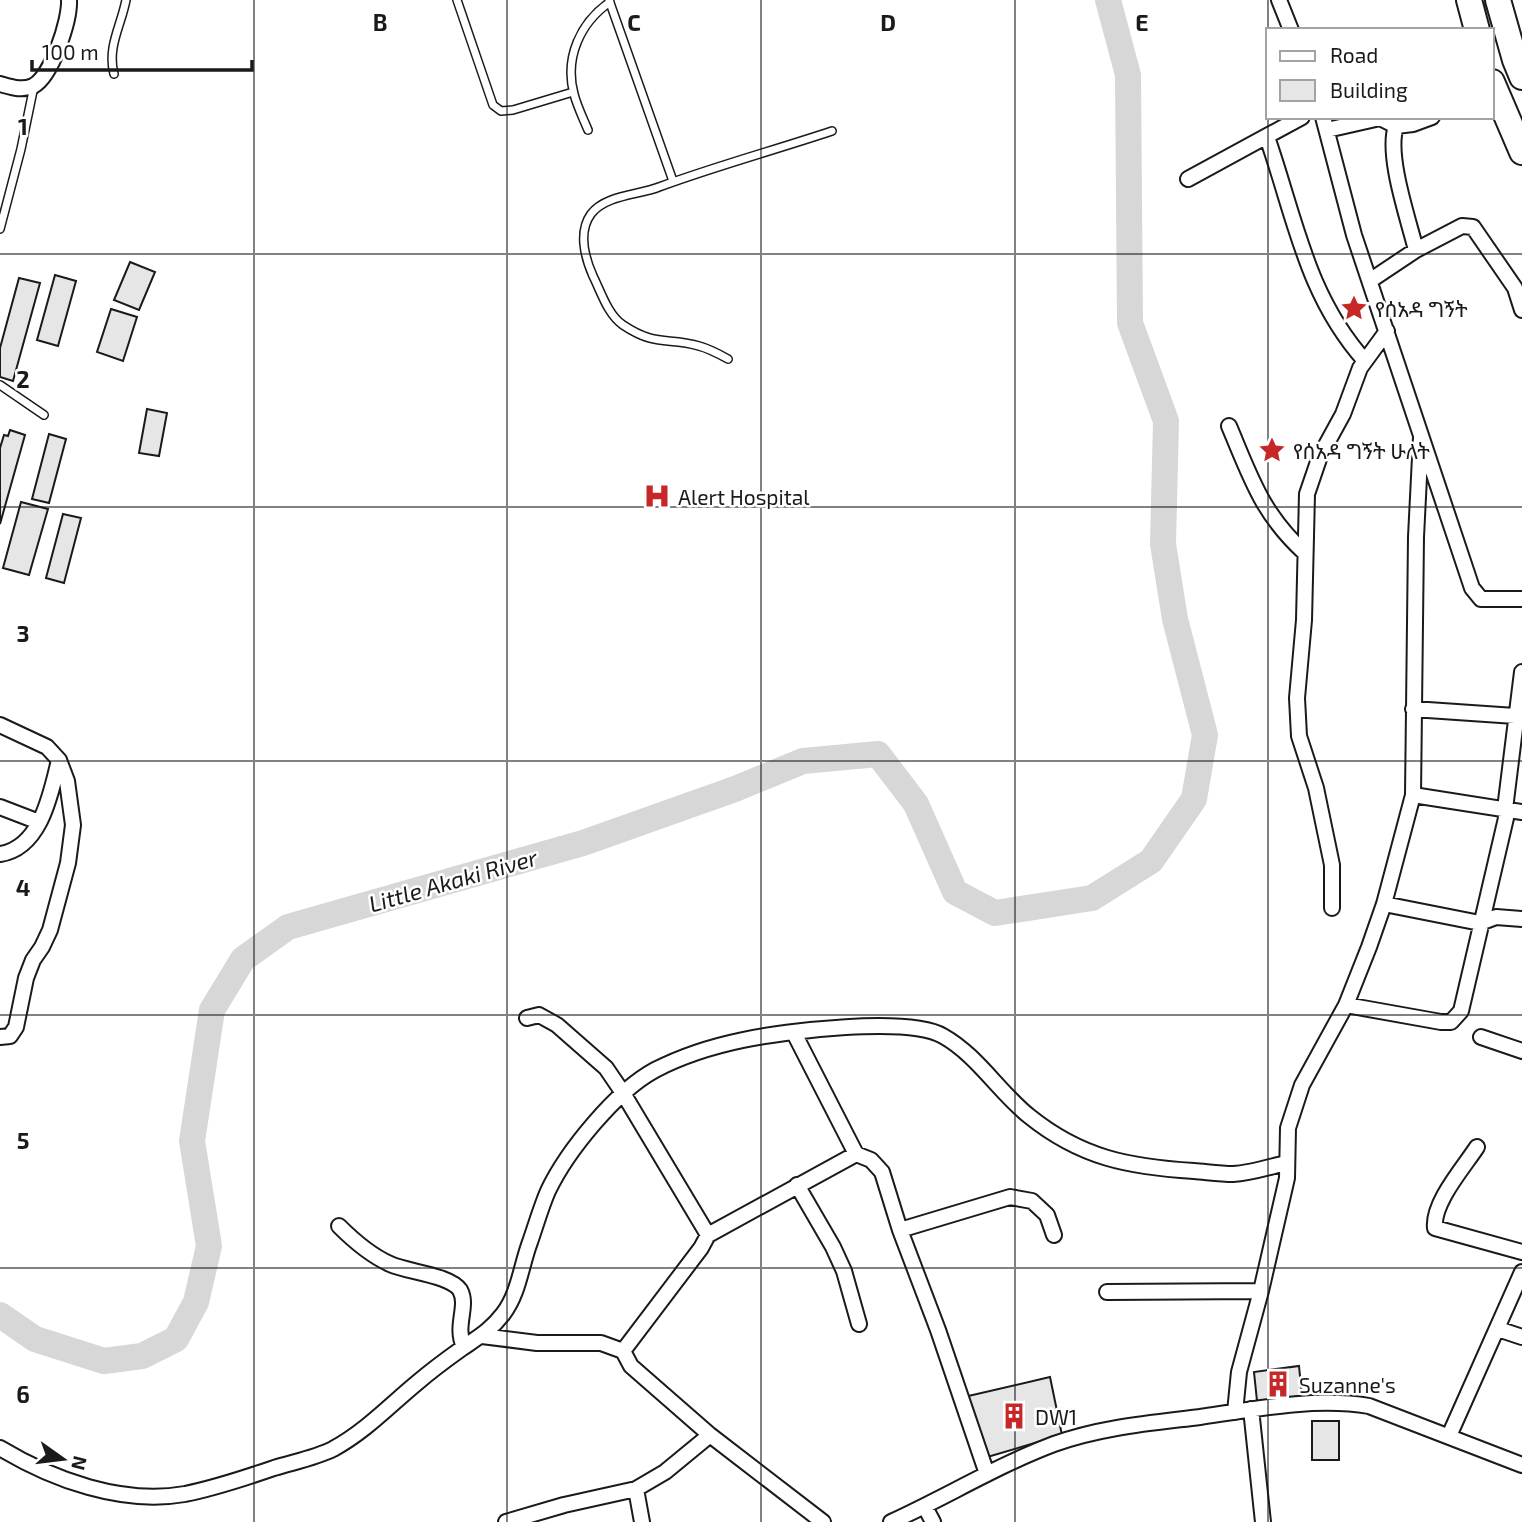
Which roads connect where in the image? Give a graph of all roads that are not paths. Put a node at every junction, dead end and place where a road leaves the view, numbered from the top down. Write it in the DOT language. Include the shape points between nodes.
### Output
graph roads {
  1 [pos="69,0"];
  2 [pos="126,0"];
  3 [pos="457,0"];
  4 [pos="1279,0"];
  5 [pos="1469,0"];
  6 [pos="1498,0"];
  7 [pos="610,1"];
  8 [pos="1290,28"];
  9 [pos="1476,28"];
  10 [pos="114,74"];
  11 [pos="1522,77"];
  12 [pos="0,84"];
  13 [pos="34,85"];
  14 [pos="1494,87"];
  15 [pos="573,92"];
  16 [pos="1298,119"];
  17 [pos="1371,119"];
  18 [pos="1382,119"];
  19 [pos="1427,119"];
  20 [pos="1325,124"];
  21 [pos="1396,126"];
  22 [pos="588,130"];
  23 [pos="832,131"];
  24 [pos="1267,136"];
  25 [pos="1522,152"];
  26 [pos="1188,179"];
  27 [pos="673,181"];
  28 [pos="0,229"];
  29 [pos="1416,250"];
  30 [pos="1371,280"];
  31 [pos="1522,310"];
  32 [pos="1387,331"];
  33 [pos="729,359"];
  34 [pos="1365,361"];
  35 [pos="0,385"];
  36 [pos="44,415"];
  37 [pos="1229,426"];
  38 [pos="1421,437"];
  39 [pos="1305,553"];
  40 [pos="1522,599"];
  41 [pos="1522,672"];
  42 [pos="1413,709"];
  43 [pos="1515,716"];
  44 [pos="0,725"];
  45 [pos="58,760"];
  46 [pos="1413,795"];
  47 [pos="0,807"];
  48 [pos="1505,809"];
  49 [pos="1522,812"];
  50 [pos="40,822"];
  51 [pos="0,854"];
  52 [pos="1384,904"];
  53 [pos="1332,908"];
  54 [pos="1522,919"];
  55 [pos="1480,923"];
  56 [pos="1346,1005"];
  57 [pos="527,1018"];
  58 [pos="794,1033"];
  59 [pos="0,1037"];
  60 [pos="1481,1037"];
  61 [pos="1522,1052"];
  62 [pos="623,1093"];
  63 [pos="1477,1147"];
  64 [pos="856,1154"];
  65 [pos="1286,1163"];
  66 [pos="797,1185"];
  67 [pos="339,1226"];
  68 [pos="900,1230"];
  69 [pos="708,1235"];
  70 [pos="1054,1235"];
  71 [pos="1522,1252"];
  72 [pos="1522,1272"];
  73 [pos="1261,1291"];
  74 [pos="1107,1292"];
  75 [pos="859,1324"];
  76 [pos="1498,1329"];
  77 [pos="482,1336"];
  78 [pos="1522,1336"];
  79 [pos="464,1347"];
  80 [pos="623,1352"];
  81 [pos="1251,1409"];
  82 [pos="1234,1412"];
  83 [pos="710,1435"];
  84 [pos="1449,1436"];
  85 [pos="0,1448"];
  86 [pos="1522,1465"];
  87 [pos="986,1474"];
  88 [pos="635,1489"];
  89 [pos="925,1507"];
  90 [pos="506,1522"];
  91 [pos="642,1522"];
  92 [pos="823,1522"];
  93 [pos="891,1522"];
  94 [pos="933,1522"];
  95 [pos="1263,1522"];
  1 -- 13 [label="street" via="60,41"];
  2 -- 10 [label="lane" via="114,40"];
  3 -- 15 [label="lane" via="493,105 501,111 513,110"];
  4 -- 8 [label="street"];
  5 -- 9 [label="highway"];
  6 -- 11 [label="highway"];
  7 -- 15 [label="lane" via="582,30 572,51"];
  7 -- 27 [label="lane"];
  12 -- 13 [label="street" via="18,89"];
  13 -- 28 [label="lane"];
  14 -- 25 [label="highway"];
  15 -- 22 [label="lane"];
  16 -- 24 [label="street"];
  17 -- 20 [label="street"];
  18 -- 21 [label="street"];
  19 -- 21 [label="street"];
  20 -- 30 [label="street" via="1354,235"];
  21 -- 29 [label="street" via="1393,155"];
  23 -- 27 [label="lane"];
  24 -- 26 [label="street"];
  24 -- 34 [label="street" via="1312,277 1338,328"];
  27 -- 33 [label="lane" via="597,208 584,233 588,266 606,303 629,329 654,341 697,345"];
  29 -- 30 [label="street"];
  29 -- 31 [label="street" via="1462,226 1473,227 1515,288"];
  30 -- 32 [label="street"];
  32 -- 34 [label="street"];
  32 -- 38 [label="street"];
  34 -- 39 [label="street" via="1310,481"];
  35 -- 36 [label="lane"];
  37 -- 39 [label="street" via="1273,520"];
  38 -- 40 [label="street" via="1472,588 1481,599"];
  38 -- 42 [label="street"];
  39 -- 53 [label="street" via="1299,736 1332,864"];
  41 -- 43 [label="street"];
  42 -- 43 [label="street"];
  42 -- 46 [label="street"];
  43 -- 48 [label="street"];
  44 -- 45 [label="street" via="47,747"];
  45 -- 50 [label="street"];
  45 -- 59 [label="street" via="68,781 73,825 68,863 50,930 26,978 16,1027 10,1036"];
  46 -- 48 [label="street"];
  46 -- 52 [label="street"];
  47 -- 50 [label="street"];
  48 -- 49 [label="street"];
  48 -- 55 [label="street"];
  50 -- 51 [label="street" via="29,838 11,852"];
  52 -- 55 [label="street"];
  52 -- 56 [label="street"];
  54 -- 55 [label="street" via="1496,917"];
  55 -- 56 [label="street" via="1461,1011 1451,1022"];
  56 -- 65 [label="street" via="1302,1084 1288,1128"];
  57 -- 62 [label="street" via="539,1016 557,1025 606,1068"];
  58 -- 62 [label="street" via="744,1040 685,1057 653,1071"];
  58 -- 64 [label="street"];
  58 -- 65 [label="street" via="899,1027 942,1035 1028,1115 1075,1147 1140,1167 1235,1174"];
  60 -- 61 [label="street"];
  62 -- 69 [label="street"];
  62 -- 77 [label="street" via="580,1140 549,1189 518,1285 505,1313"];
  63 -- 71 [label="street" via="1441,1201 1435,1228"];
  64 -- 66 [label="street"];
  64 -- 68 [label="street" via="871,1160 882,1172"];
  65 -- 73 [label="street" via="1287,1178"];
  66 -- 69 [label="street"];
  66 -- 75 [label="street" via="844,1271"];
  67 -- 79 [label="street" via="393,1265 458,1286 464,1298 459,1336"];
  68 -- 70 [label="street" via="1010,1197 1032,1201 1047,1215"];
  68 -- 87 [label="street"];
  69 -- 80 [label="street"];
  72 -- 76 [label="street"];
  73 -- 74 [label="street"];
  73 -- 82 [label="street" via="1239,1372"];
  76 -- 78 [label="street"];
  76 -- 84 [label="street"];
  77 -- 79 [label="street"];
  77 -- 80 [label="street" via="537,1343 601,1343"];
  79 -- 85 [label="street" via="369,1426 330,1451 183,1494 134,1497 87,1486"];
  80 -- 83 [label="street" via="631,1367"];
  81 -- 82 [label="street"];
  81 -- 84 [label="street" via="1345,1402 1369,1406"];
  81 -- 95 [label="street"];
  82 -- 87 [label="street" via="1088,1432"];
  83 -- 88 [label="street" via="666,1472"];
  83 -- 92 [label="street"];
  84 -- 86 [label="street"];
  87 -- 89 [label="street"];
  88 -- 90 [label="street"];
  88 -- 91 [label="street"];
  89 -- 93 [label="street"];
  89 -- 94 [label="street"];
}
